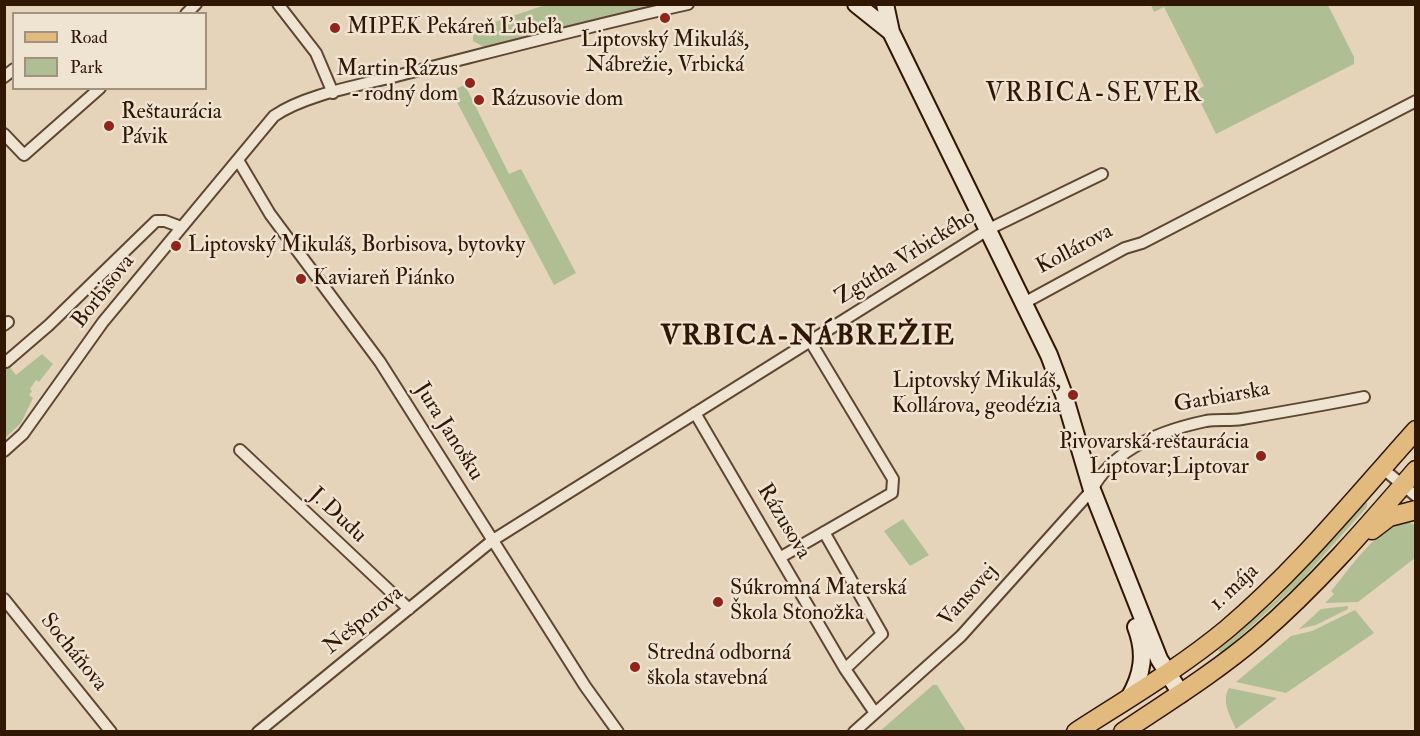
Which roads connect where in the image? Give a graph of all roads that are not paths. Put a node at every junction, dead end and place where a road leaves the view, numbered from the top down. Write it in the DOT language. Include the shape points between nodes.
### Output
graph roads {
  1 [pos="278,4"];
  2 [pos="688,4"];
  3 [pos="856,4"];
  4 [pos="885,4"];
  5 [pos="891,32"];
  6 [pos="98,90"];
  7 [pos="333,93"];
  8 [pos="1416,101"];
  9 [pos="4,134"];
  10 [pos="238,160"];
  11 [pos="1102,174"];
  12 [pos="182,227"];
  13 [pos="989,229"];
  14 [pos="1024,303"];
  15 [pos="810,341"];
  16 [pos="6,362"];
  17 [pos="1364,397"];
  18 [pos="695,413"];
  19 [pos="1416,430"];
  20 [pos="240,450"];
  21 [pos="4,451"];
  22 [pos="1383,468"];
  23 [pos="1416,470"];
  24 [pos="1100,474"];
  25 [pos="1092,490"];
  26 [pos="1409,490"];
  27 [pos="1416,510"];
  28 [pos="824,532"];
  29 [pos="493,540"];
  30 [pos="1349,546"];
  31 [pos="781,557"];
  32 [pos="1124,568"];
  33 [pos="4,599"];
  34 [pos="409,609"];
  35 [pos="845,669"];
  36 [pos="1167,673"];
  37 [pos="1181,694"];
  38 [pos="1129,698"];
  39 [pos="875,713"];
  40 [pos="111,732"];
  41 [pos="258,732"];
  42 [pos="618,732"];
  43 [pos="854,732"];
  44 [pos="1076,732"];
  45 [pos="1124,732"];
  1 -- 7 [label="street" via="316,53"];
  2 -- 7 [label="street, Borbisova" via="552,35"];
  3 -- 5 [label="street, Kollárova"];
  4 -- 5 [label="street, Kollárova"];
  5 -- 13 [label="street, Kollárova"];
  6 -- 9 [label="street" via="24,155"];
  7 -- 10 [label="street, Borbisova" via="286,108 274,116"];
  8 -- 14 [label="street, Kollárova"];
  10 -- 12 [label="street, Borbisova"];
  10 -- 29 [label="street, Jura Janošku" via="270,214 380,362"];
  11 -- 13 [label="street, Zgútha Vrbického"];
  12 -- 16 [label="street" via="156,221"];
  12 -- 21 [label="street, Borbisova" via="103,322 23,434"];
  13 -- 14 [label="street, Kollárova"];
  13 -- 15 [label="street, Zgútha Vrbického"];
  14 -- 25 [label="street" via="1064,395"];
  15 -- 18 [label="street, Zgútha Vrbického"];
  15 -- 28 [label="street, Rázusova" via="892,479 892,492"];
  17 -- 24 [label="street, Garbiarska" via="1174,429 1140,443"];
  18 -- 29 [label="street, Zgútha Vrbického"];
  18 -- 31 [label="street, Rázusova"];
  19 -- 22 [label="main road"];
  20 -- 34 [label="street, J. Dudu"];
  22 -- 26 [label="street"];
  22 -- 36 [label="main road, 1. mája" via="1251,608"];
  23 -- 26 [label="main road"];
  24 -- 25 [label="street, Vansovej"];
  25 -- 32 [label="street"];
  25 -- 39 [label="street, Vansovej" via="961,636"];
  26 -- 30 [label="main road"];
  27 -- 30 [label="main road" via="1389,517"];
  28 -- 31 [label="street"];
  28 -- 35 [label="street" via="882,634"];
  29 -- 34 [label="street, Nešporova"];
  29 -- 42 [label="street, Jura Janošku"];
  30 -- 37 [label="main road" via="1297,602"];
  31 -- 35 [label="street, Rázusova"];
  32 -- 36 [label="street"];
  32 -- 38 [label="street" via="1124,595 1141,640 1143,657"];
  33 -- 40 [label="street, Socháňova"];
  34 -- 41 [label="street, Nešporova"];
  35 -- 39 [label="street, Rázusova"];
  36 -- 37 [label="street"];
  36 -- 38 [label="main road, 1. mája"];
  37 -- 45 [label="main road"];
  38 -- 44 [label="main road, 1. mája"];
  39 -- 43 [label="street, Vansovej"];
}
